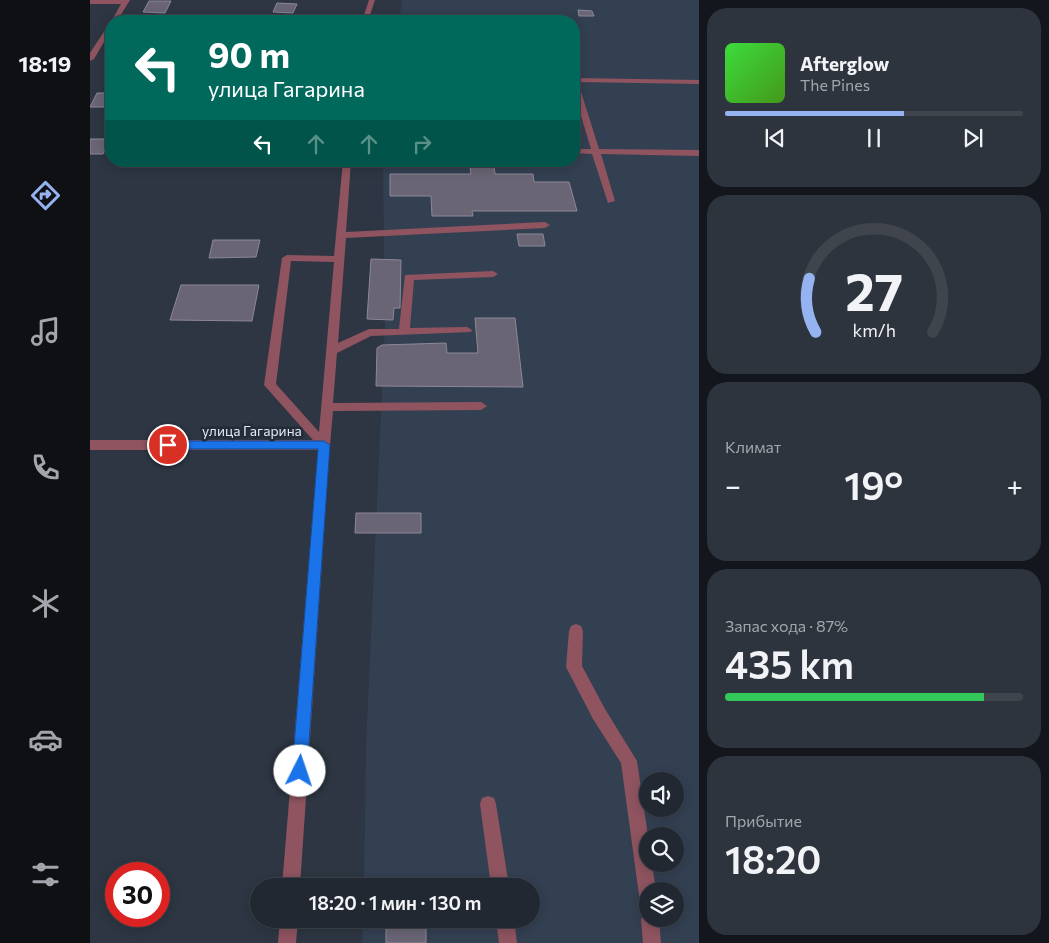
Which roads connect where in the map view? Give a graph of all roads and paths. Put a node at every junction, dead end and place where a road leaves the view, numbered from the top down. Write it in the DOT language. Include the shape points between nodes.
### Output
graph roads {
  1 [pos="372,0"];
  2 [pos="127,1"];
  3 [pos="90,2"];
  4 [pos="118,15"];
  5 [pos="367,15"];
  6 [pos="105,35"];
  7 [pos="90,59"];
  8 [pos="580,81"];
  9 [pos="699,82"];
  10 [pos="580,100"];
  11 [pos="580,151"];
  12 [pos="596,151"];
  13 [pos="699,153"];
  14 [pos="347,167"];
  15 [pos="611,200"];
  16 [pos="545,225"];
  17 [pos="342,235"];
  18 [pos="340,259"];
  19 [pos="493,274"];
  20 [pos="467,330"];
  21 [pos="404,333"];
  22 [pos="333,350"];
  23 [pos="481,406"];
  24 [pos="328,407"];
  25 [pos="90,445"];
  26 [pos="324,445"];
  27 [pos="576,632"];
  28 [pos="488,804"];
  29 [pos="292,878"];
  30 [pos="499,878"];
  31 [pos="646,882"];
  32 [pos="651,927"];
  33 [pos="288,928"];
  34 [pos="506,928"];
  35 [pos="287,943"];
  36 [pos="508,943"];
  37 [pos="652,943"];
  1 -- 5 [label="street"];
  2 -- 3 [label="street"];
  2 -- 4 [label="street"];
  6 -- 7 [label="street"];
  8 -- 9 [label="street"];
  10 -- 12 [label="street"];
  11 -- 12 [label="street"];
  12 -- 13 [label="street"];
  12 -- 15 [label="street"];
  14 -- 17 [label="street"];
  16 -- 17 [label="street"];
  17 -- 18 [label="street"];
  18 -- 22 [label="street"];
  18 -- 26 [label="street" via="287,258 270,385"];
  19 -- 21 [label="street" via="410,277"];
  20 -- 21 [label="street"];
  21 -- 22 [label="street" via="369,333"];
  22 -- 24 [label="street"];
  23 -- 24 [label="street"];
  24 -- 26 [label="street"];
  25 -- 26 [label="street, улица Гагарина"];
  26 -- 29 [label="street"];
  27 -- 31 [label="street" via="574,667 629,761"];
  28 -- 30 [label="street"];
  32 -- 37 [label="street"];
  33 -- 35 [label="street"];
  34 -- 36 [label="street"];
}
